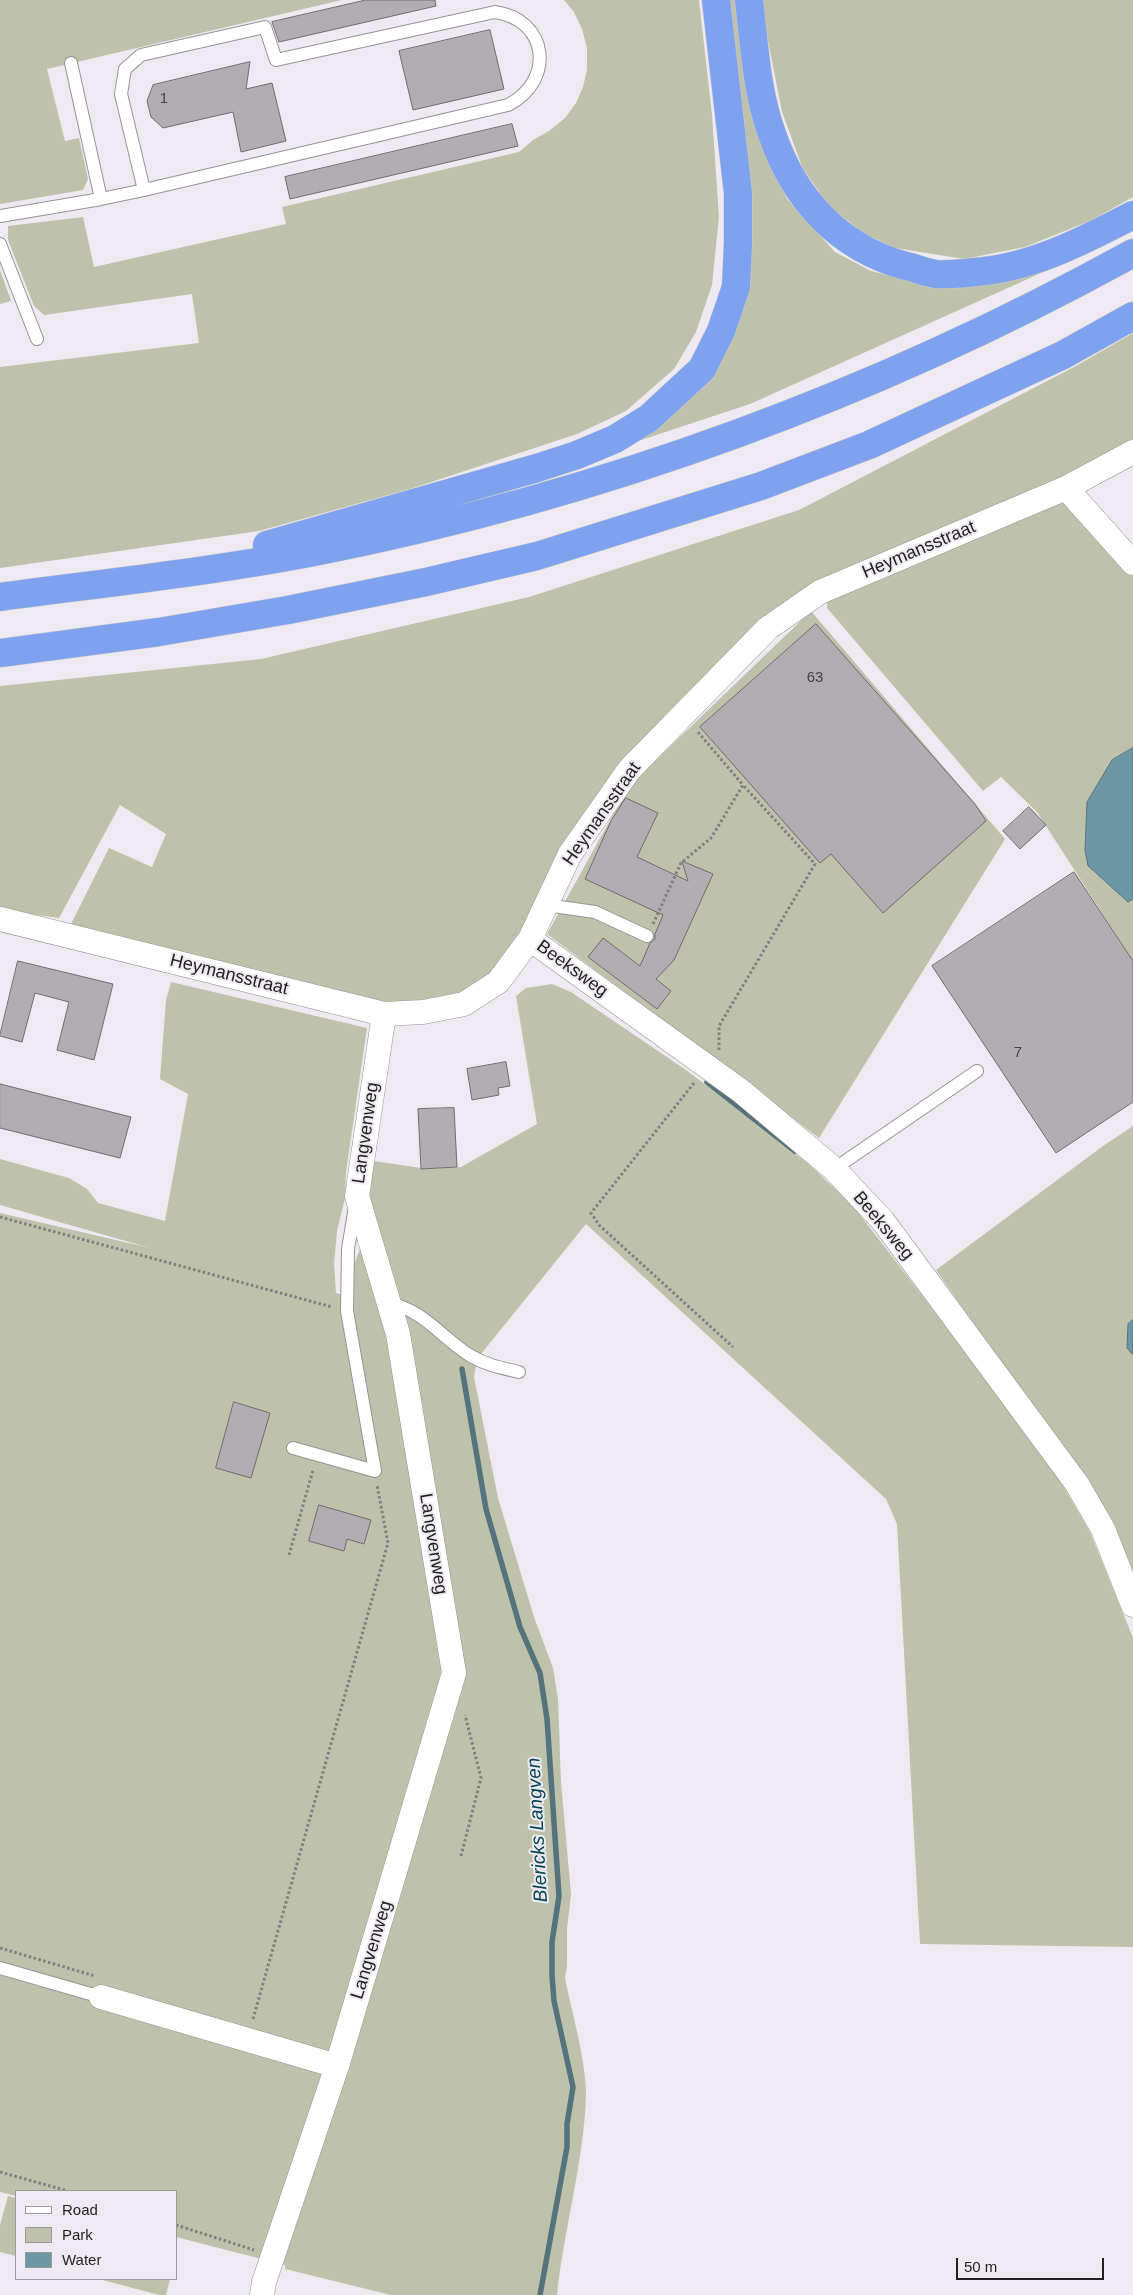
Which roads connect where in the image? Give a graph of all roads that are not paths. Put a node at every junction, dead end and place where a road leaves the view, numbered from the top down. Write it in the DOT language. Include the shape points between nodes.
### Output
graph roads {
  1 [pos="716,0"];
  2 [pos="749,0"];
  3 [pos="71,63"];
  4 [pos="144,190"];
  5 [pos="101,199"];
  6 [pos="0,216"];
  7 [pos="1133,216"];
  8 [pos="0,244"];
  9 [pos="1133,253"];
  10 [pos="1133,316"];
  11 [pos="37,339"];
  12 [pos="1133,452"];
  13 [pos="1066,488"];
  14 [pos="1133,563"];
  15 [pos="204,570"];
  16 [pos="0,597"];
  17 [pos="0,652"];
  18 [pos="546,905"];
  19 [pos="0,919"];
  20 [pos="647,936"];
  21 [pos="530,939"];
  22 [pos="384,1014"];
  23 [pos="977,1071"];
  24 [pos="834,1169"];
  25 [pos="357,1196"];
  26 [pos="389,1303"];
  27 [pos="519,1372"];
  28 [pos="293,1448"];
  29 [pos="1133,1605"];
  30 [pos="0,1968"];
  31 [pos="101,1997"];
  32 [pos="337,2066"];
  33 [pos="262,2295"];
  1 -- 15 [label="highway" via="738,193 738,244 736,287 721,331 702,369 649,418 615,439 577,455 280,540"];
  2 -- 7 [label="highway" via="765,109 778,150 802,196 828,225 853,244 894,263 935,274 986,271 1033,260"];
  3 -- 5 [label="lane"];
  4 -- 4 [label="lane" via="120,94 125,69 141,55 265,27 276,60 495,12 522,22 539,49 540,62 534,83 520,99 508,105"];
  4 -- 5 [label="lane"];
  5 -- 6 [label="lane"];
  8 -- 11 [label="lane"];
  9 -- 15 [label="highway" via="1010,317 853,389 631,470 420,528 315,551"];
  10 -- 17 [label="highway" via="1063,355 869,445 761,486 536,556 288,610 159,632"];
  12 -- 13 [label="street, Heymansstraat"];
  13 -- 14 [label="street"];
  13 -- 18 [label="street, Heymansstraat" via="820,592 768,628 629,770 570,854"];
  15 -- 16 [label="highway"];
  18 -- 20 [label="lane" via="595,912"];
  18 -- 21 [label="street, Heymansstraat"];
  19 -- 22 [label="street, Heymansstraat"];
  21 -- 22 [label="street, Heymansstraat" via="498,982 464,1004 423,1012"];
  21 -- 24 [label="street, Beeksweg" via="741,1091"];
  22 -- 25 [label="street, Langvenweg"];
  23 -- 24 [label="lane"];
  24 -- 29 [label="street, Beeksweg" via="883,1221 1077,1484 1102,1529"];
  25 -- 26 [label="street, Langvenweg"];
  25 -- 28 [label="lane" via="348,1249 347,1311 375,1471"];
  26 -- 27 [label="lane" via="406,1307 434,1325 469,1355 488,1365"];
  26 -- 32 [label="street, Langvenweg" via="398,1334 454,1674"];
  30 -- 31 [label="lane"];
  31 -- 32 [label="street"];
  32 -- 33 [label="street, Langvenweg"];
}
